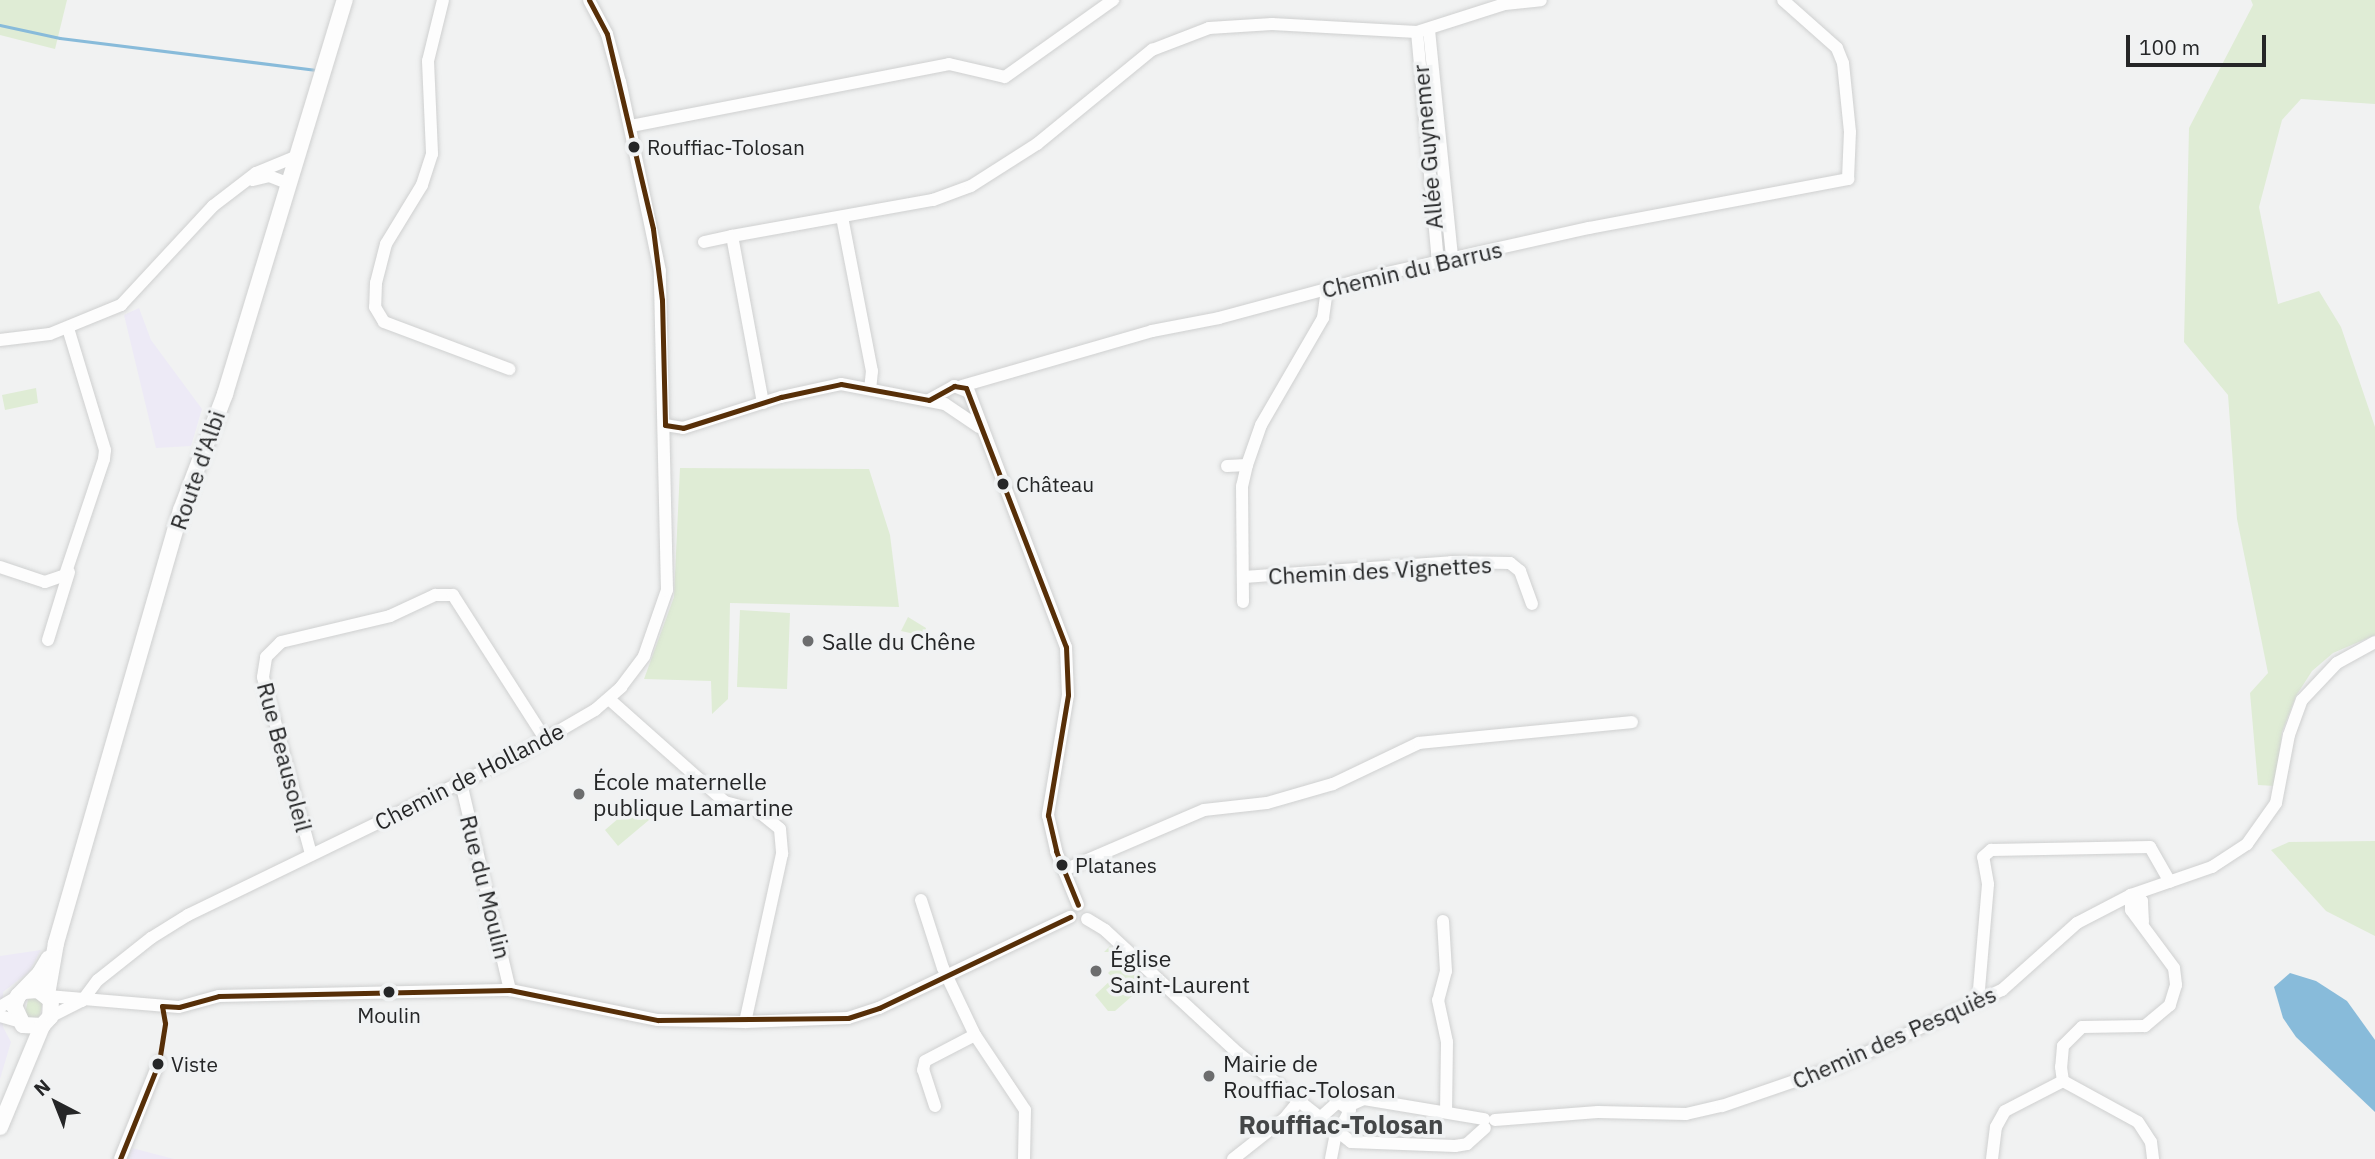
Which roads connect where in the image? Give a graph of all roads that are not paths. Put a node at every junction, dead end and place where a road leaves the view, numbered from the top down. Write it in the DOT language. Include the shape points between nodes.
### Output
graph roads {
  1 [pos="345,0"];
  2 [pos="443,0"];
  3 [pos="589,0"];
  4 [pos="1113,0"];
  5 [pos="1541,0"];
  6 [pos="1783,0"];
  7 [pos="1423,31"];
  8 [pos="631,126"];
  9 [pos="295,157"];
  10 [pos="287,183"];
  11 [pos="239,185"];
  12 [pos="842,217"];
  13 [pos="732,236"];
  14 [pos="704,242"];
  15 [pos="1452,258"];
  16 [pos="1438,261"];
  17 [pos="1327,288"];
  18 [pos="68,328"];
  19 [pos="0,340"];
  20 [pos="509,369"];
  21 [pos="870,389"];
  22 [pos="948,391"];
  23 [pos="967,394"];
  24 [pos="929,400"];
  25 [pos="763,403"];
  26 [pos="954,407"];
  27 [pos="665,425"];
  28 [pos="984,433"];
  29 [pos="1247,465"];
  30 [pos="1227,466"];
  31 [pos="0,567"];
  32 [pos="70,569"];
  33 [pos="1244,577"];
  34 [pos="1243,602"];
  35 [pos="1532,604"];
  36 [pos="48,640"];
  37 [pos="2375,642"];
  38 [pos="609,699"];
  39 [pos="1632,722"];
  40 [pos="545,739"];
  41 [pos="461,783"];
  42 [pos="311,854"];
  43 [pos="1064,870"];
  44 [pos="2170,882"];
  45 [pos="2133,899"];
  46 [pos="921,900"];
  47 [pos="1078,905"];
  48 [pos="1070,917"];
  49 [pos="1087,919"];
  50 [pos="1443,921"];
  51 [pos="56,943"];
  52 [pos="946,975"];
  53 [pos="510,990"];
  54 [pos="21,994"];
  55 [pos="47,995"];
  56 [pos="82,1001"];
  57 [pos="1978,1001"];
  58 [pos="0,1007"];
  59 [pos="0,1017"];
  60 [pos="18,1021"];
  61 [pos="46,1021"];
  62 [pos="744,1023"];
  63 [pos="975,1035"];
  64 [pos="159,1062"];
  65 [pos="17,1077"];
  66 [pos="2063,1081"];
  67 [pos="0,1093"];
  68 [pos="1297,1103"];
  69 [pos="935,1106"];
  70 [pos="1348,1106"];
  71 [pos="1446,1111"];
  72 [pos="1320,1118"];
  73 [pos="1488,1122"];
  74 [pos="0,1127"];
  75 [pos="1339,1132"];
  76 [pos="120,1159"];
  77 [pos="1024,1159"];
  78 [pos="1233,1159"];
  79 [pos="1331,1159"];
  80 [pos="1992,1159"];
  81 [pos="2153,1159"];
  1 -- 9 [label="main road, Route d'Albi"];
  2 -- 20 [label="street" via="428,61 432,154 422,185 386,244 376,283 376,307 384,322"];
  3 -- 8 [label="street, Chemin de Hollande" via="607,34"];
  4 -- 8 [label="street" via="1005,77 949,64"];
  5 -- 7 [label="street" via="1505,4"];
  6 -- 15 [label="street, Chemin du Barrus" via="1837,48 1843,63 1850,132 1848,179"];
  7 -- 12 [label="street" via="1272,24 1209,28 1152,50 1037,144 971,186 933,200"];
  7 -- 15 [label="street, Allée Guynemer"];
  7 -- 16 [label="street, Allée Guynemer"];
  8 -- 27 [label="street, Chemin de Hollande" via="660,271"];
  9 -- 10 [label="main road, Route d'Albi"];
  9 -- 11 [label="street" via="272,164"];
  10 -- 11 [label="street" via="269,176"];
  10 -- 51 [label="main road, Route d'Albi" via="225,394 181,510"];
  11 -- 18 [label="street" via="182,238 133,296"];
  12 -- 13 [label="street"];
  12 -- 21 [label="street" via="872,371"];
  13 -- 14 [label="street"];
  13 -- 25 [label="street"];
  15 -- 16 [label="street, Chemin du Barrus"];
  16 -- 17 [label="street, Chemin du Barrus"];
  17 -- 23 [label="street, Chemin du Barrus" via="1152,331 981,382"];
  17 -- 29 [label="street" via="1323,318 1261,425"];
  18 -- 19 [label="street"];
  18 -- 32 [label="street" via="105,450"];
  21 -- 24 [label="street"];
  21 -- 25 [label="street" via="841,384"];
  22 -- 23 [label="street"];
  22 -- 24 [label="street"];
  22 -- 26 [label="street"];
  23 -- 26 [label="street, Chemin du Barrus"];
  23 -- 28 [label="street"];
  24 -- 26 [label="street"];
  25 -- 27 [label="street" via="682,428"];
  26 -- 28 [label="street"];
  27 -- 38 [label="street, Chemin de Hollande" via="668,573 664,606 643,656"];
  28 -- 43 [label="street" via="1066,647 1068,695 1048,815"];
  29 -- 30 [label="street"];
  29 -- 33 [label="street" via="1242,486"];
  31 -- 32 [label="street" via="53,582"];
  32 -- 36 [label="street"];
  33 -- 34 [label="street"];
  33 -- 35 [label="street, Chemin des Vignettes" via="1451,562 1510,563 1520,571"];
  37 -- 44 [label="street, Chemin des Pesquiès" via="2337,663 2302,700 2289,735 2276,803 2257,833 2220,862"];
  38 -- 40 [label="street, Chemin de Hollande"];
  38 -- 62 [label="street" via="725,802 758,811 780,829 782,854"];
  39 -- 43 [label="street" via="1419,743 1333,784 1267,803 1204,810"];
  40 -- 41 [label="street, Chemin de Hollande"];
  40 -- 42 [label="street, Rue Beausoleil" via="453,595 435,595 390,616 281,642 266,657 263,677"];
  41 -- 42 [label="street, Chemin de Hollande"];
  41 -- 53 [label="street, Rue du Moulin"];
  42 -- 56 [label="street, Chemin de Hollande" via="151,938 90,987"];
  43 -- 47 [label="street"];
  44 -- 45 [label="street, Chemin des Pesquiès"];
  44 -- 57 [label="street" via="2150,847 2002,849 1983,857 1988,884"];
  45 -- 57 [label="street, Chemin des Pesquiès" via="2064,933 2014,983"];
  45 -- 66 [label="street" via="2174,968 2176,985 2169,1005 2145,1026 2090,1025 2074,1032 2063,1046"];
  46 -- 52 [label="street"];
  47 -- 48 [label="street"];
  47 -- 49 [label="street" via="1087,909"];
  48 -- 49 [label="street" via="1078,924"];
  48 -- 52 [label="street"];
  49 -- 68 [label="street" via="1105,930"];
  50 -- 71 [label="street" via="1446,971 1438,1000 1447,1042"];
  51 -- 54 [label="main road, Route d'Albi" via="40,973"];
  51 -- 55 [label="main road, Route d'Albi"];
  52 -- 62 [label="street" via="848,1018"];
  52 -- 63 [label="street"];
  53 -- 56 [label="street" via="219,996 179,1007"];
  53 -- 62 [label="street" via="658,1020"];
  54 -- 55 [label="main road" via="38,990"];
  54 -- 58 [label="street"];
  54 -- 60 [label="main road" via="13,1006"];
  55 -- 56 [label="street"];
  55 -- 61 [label="main road"];
  56 -- 61 [label="street"];
  57 -- 73 [label="street, Chemin des Pesquiès" via="1839,1066 1722,1106 1686,1114 1598,1112"];
  59 -- 60 [label="street"];
  60 -- 61 [label="main road" via="27,1027"];
  60 -- 65 [label="main road"];
  61 -- 65 [label="main road"];
  63 -- 69 [label="street" via="925,1061 923,1070"];
  63 -- 77 [label="street" via="1025,1110"];
  64 -- 76 [label="street"];
  65 -- 67 [label="main road"];
  65 -- 74 [label="main road"];
  66 -- 80 [label="street" via="2005,1111 1996,1127"];
  66 -- 81 [label="street" via="2138,1122 2151,1142"];
  68 -- 72 [label="street"];
  68 -- 78 [label="street"];
  70 -- 71 [label="street" via="1364,1099"];
  70 -- 72 [label="street" via="1333,1104"];
  70 -- 75 [label="street" via="1349,1117"];
  71 -- 73 [label="street"];
  72 -- 75 [label="street"];
  73 -- 75 [label="street" via="1474,1140 1455,1146 1351,1142"];
  75 -- 79 [label="street"];
}
